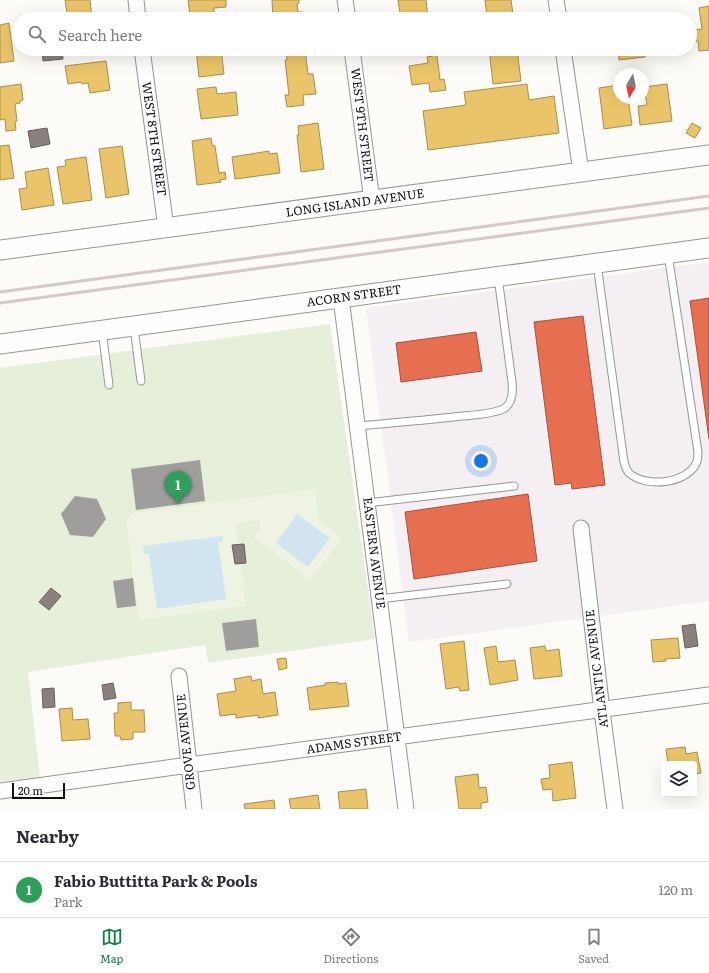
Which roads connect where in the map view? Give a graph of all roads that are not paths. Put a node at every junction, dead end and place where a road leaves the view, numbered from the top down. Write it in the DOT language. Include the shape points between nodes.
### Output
graph roads {
  1 [pos="136,0"];
  2 [pos="345,0"];
  3 [pos="556,0"];
  4 [pos="137,12"];
  5 [pos="347,12"];
  6 [pos="558,12"];
  7 [pos="143,56"];
  8 [pos="353,56"];
  9 [pos="565,56"];
  10 [pos="709,155"];
  11 [pos="581,172"];
  12 [pos="372,201"];
  13 [pos="166,228"];
  14 [pos="709,248"];
  15 [pos="0,250"];
  16 [pos="668,254"];
  17 [pos="597,264"];
  18 [pos="498,277"];
  19 [pos="341,298"];
  20 [pos="134,326"];
  21 [pos="102,330"];
  22 [pos="0,344"];
  23 [pos="141,381"];
  24 [pos="108,385"];
  25 [pos="358,426"];
  26 [pos="514,486"];
  27 [pos="367,502"];
  28 [pos="581,528"];
  29 [pos="508,584"];
  30 [pos="379,599"];
  31 [pos="179,676"];
  32 [pos="709,695"];
  33 [pos="602,711"];
  34 [pos="397,737"];
  35 [pos="189,765"];
  36 [pos="0,791"];
  37 [pos="194,809"];
  38 [pos="406,809"];
  39 [pos="615,809"];
  1 -- 4 [label="street"];
  2 -- 5 [label="street"];
  3 -- 6 [label="street"];
  7 -- 13 [label="street, WEST 8TH STREET"];
  8 -- 12 [label="street, WEST 9TH STREET"];
  9 -- 11 [label="street"];
  10 -- 11 [label="street, LONG ISLAND AVENUE"];
  11 -- 12 [label="street, LONG ISLAND AVENUE"];
  12 -- 13 [label="street, LONG ISLAND AVENUE"];
  13 -- 15 [label="street, LONG ISLAND AVENUE"];
  14 -- 16 [label="street, ACORN STREET"];
  16 -- 17 [label="street, ACORN STREET"];
  16 -- 17 [label="lane" via="698,452 697,462 692,469 683,476 671,480 649,482 637,478 628,472 624,462"];
  17 -- 18 [label="street, ACORN STREET"];
  18 -- 19 [label="street, ACORN STREET"];
  18 -- 25 [label="lane" via="513,392 505,408 473,415"];
  19 -- 20 [label="street, ACORN STREET"];
  19 -- 25 [label="street, EASTERN AVENUE"];
  20 -- 21 [label="street, ACORN STREET"];
  20 -- 23 [label="lane"];
  21 -- 22 [label="street, ACORN STREET"];
  21 -- 24 [label="lane"];
  25 -- 27 [label="street, EASTERN AVENUE"];
  26 -- 27 [label="lane"];
  27 -- 30 [label="street, EASTERN AVENUE"];
  28 -- 33 [label="street, ATLANTIC AVENUE"];
  29 -- 30 [label="lane"];
  30 -- 34 [label="street, EASTERN AVENUE"];
  31 -- 35 [label="street, GROVE AVENUE"];
  32 -- 33 [label="street, ADAMS STREET"];
  33 -- 34 [label="street, ADAMS STREET"];
  33 -- 39 [label="street, ATLANTIC AVENUE"];
  34 -- 35 [label="street, ADAMS STREET"];
  34 -- 38 [label="street, EASTERN AVENUE"];
  35 -- 36 [label="street, ADAMS STREET"];
  35 -- 37 [label="street, GROVE AVENUE"];
}
